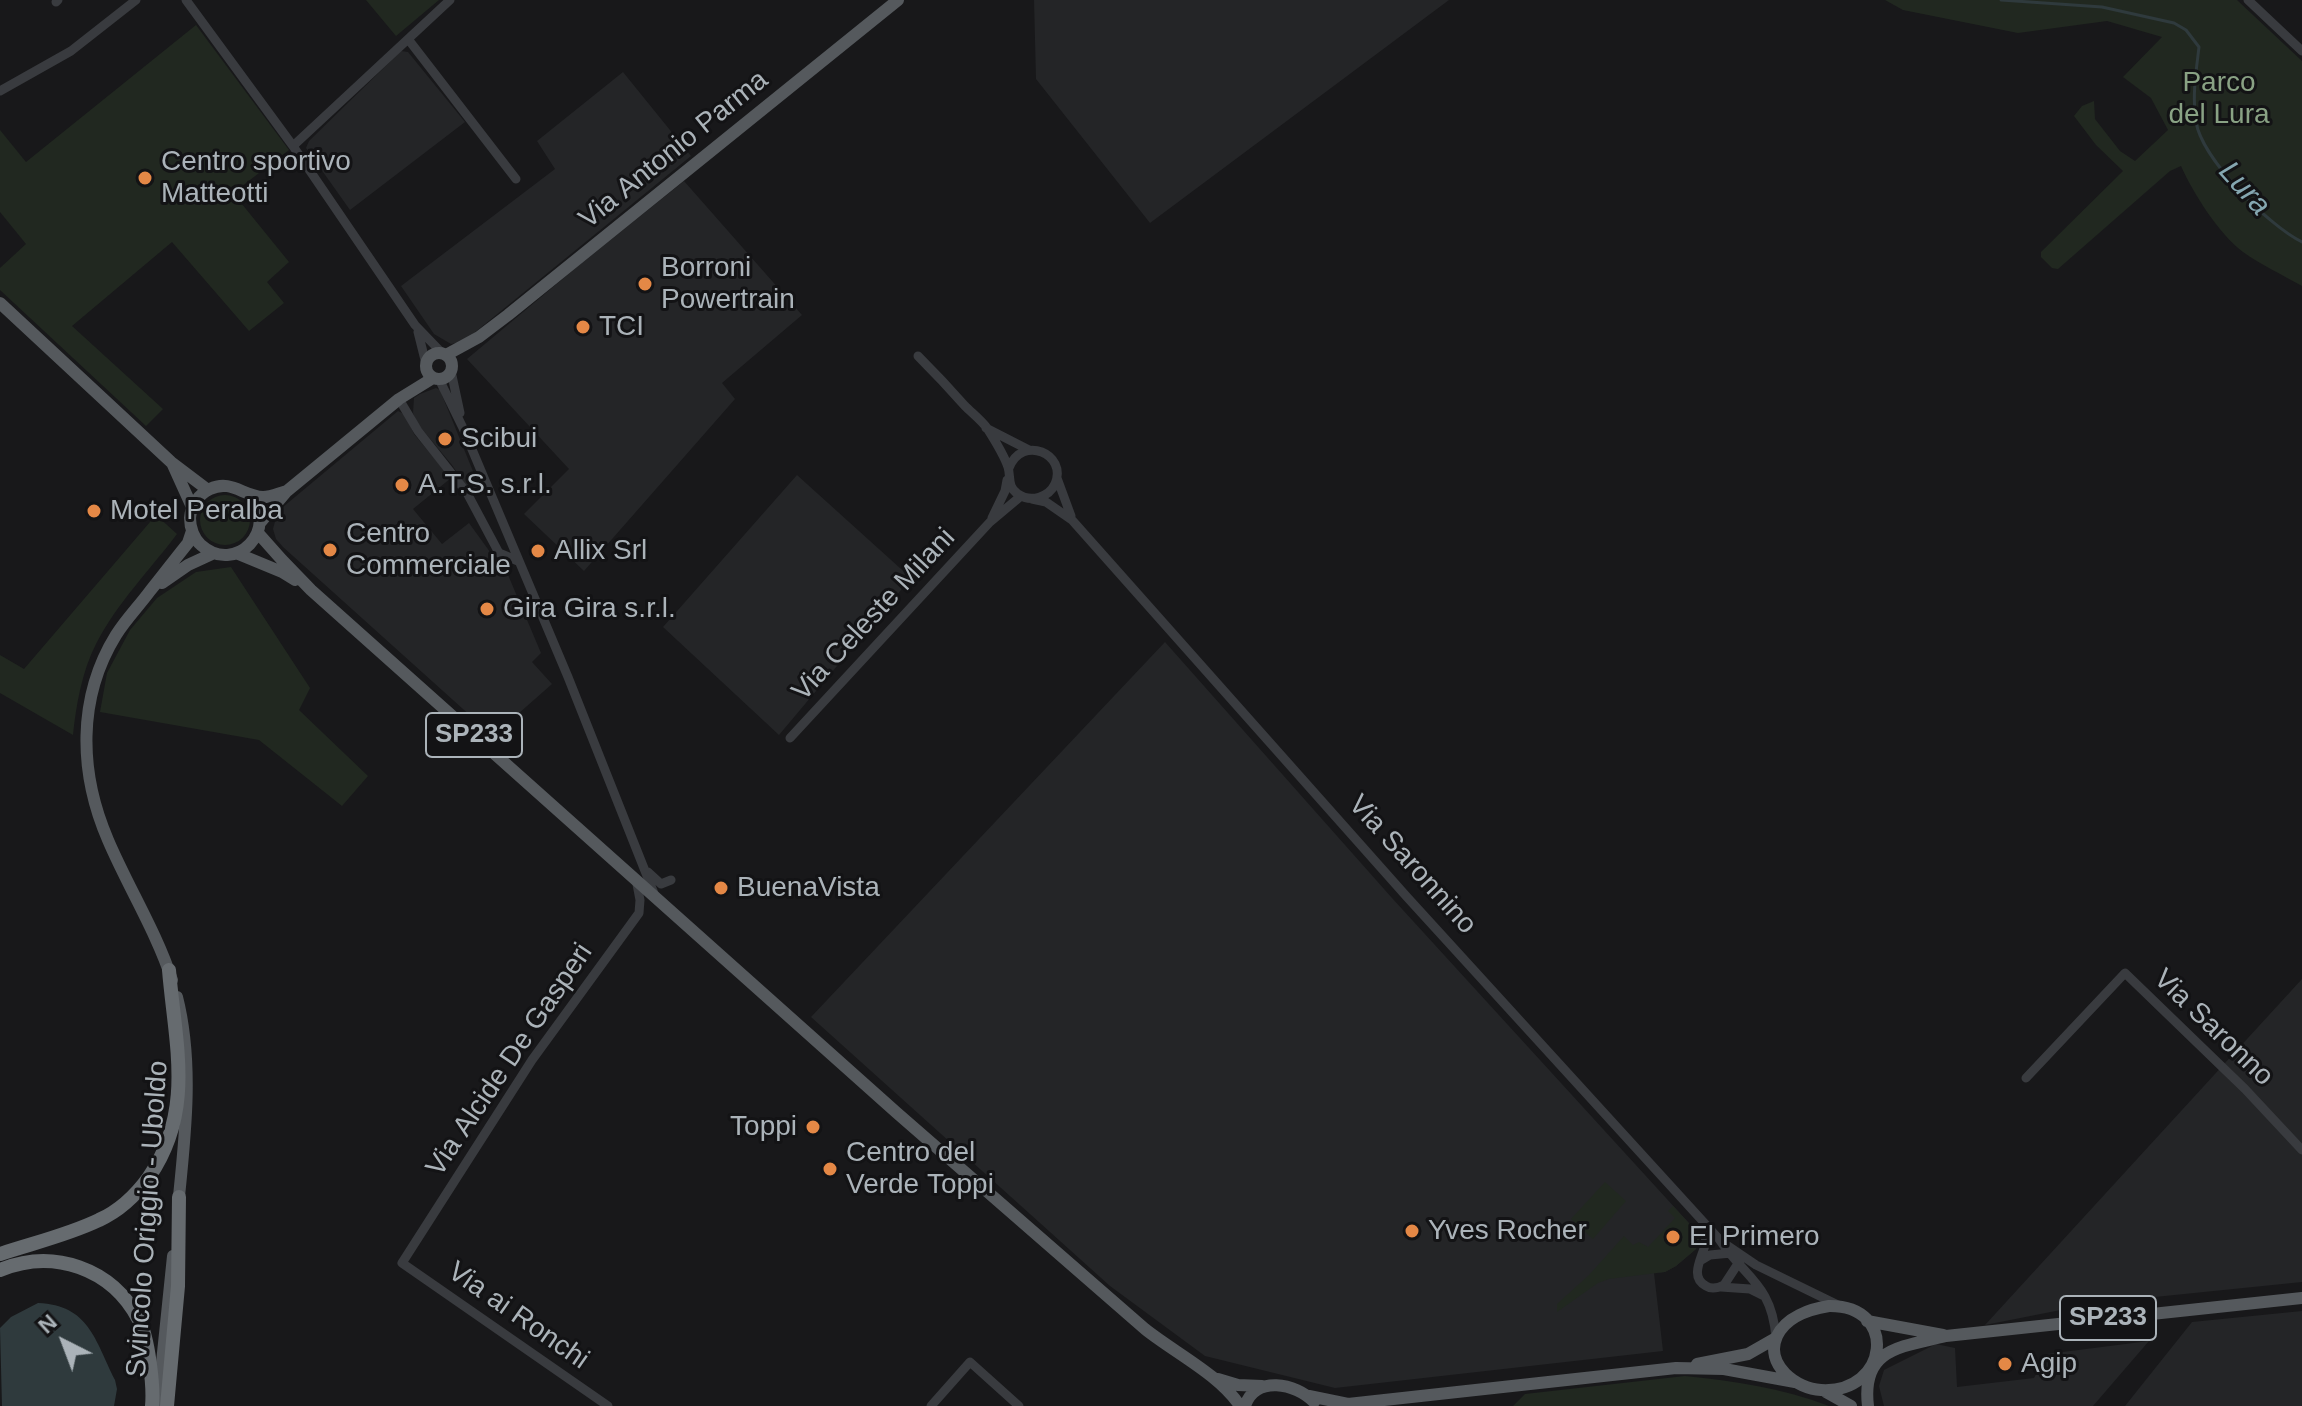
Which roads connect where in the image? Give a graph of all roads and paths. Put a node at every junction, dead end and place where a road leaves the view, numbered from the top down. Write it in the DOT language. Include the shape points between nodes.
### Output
graph roads {
  1 [pos="136,0"];
  2 [pos="450,0"];
  3 [pos="898,0"];
  4 [pos="2248,0"];
  5 [pos="190,2"];
  6 [pos="408,39"];
  7 [pos="2302,51"];
  8 [pos="0,91"];
  9 [pos="293,146"];
  10 [pos="516,179"];
  11 [pos="0,303"];
  12 [pos="415,325"];
  13 [pos="479,337"];
  14 [pos="444,354"];
  15 [pos="918,356"];
  16 [pos="451,371"];
  17 [pos="431,372"];
  18 [pos="399,399"];
  19 [pos="463,428"];
  20 [pos="986,428"];
  21 [pos="1029,450"];
  22 [pos="171,462"];
  23 [pos="1008,473"];
  24 [pos="1057,477"];
  25 [pos="208,490"];
  26 [pos="287,491"];
  27 [pos="249,494"];
  28 [pos="1021,496"];
  29 [pos="1032,499"];
  30 [pos="192,507"];
  31 [pos="1072,520"];
  32 [pos="990,522"];
  33 [pos="259,528"];
  34 [pos="192,531"];
  35 [pos="214,553"];
  36 [pos="236,553"];
  37 [pos="518,561"];
  38 [pos="311,590"];
  39 [pos="150,592"];
  40 [pos="790,738"];
  41 [pos="644,866"];
  42 [pos="636,879"];
  43 [pos="671,880"];
  44 [pos="655,897"];
  45 [pos="169,970"];
  46 [pos="2026,1078"];
  47 [pos="2302,1150"];
  48 [pos="179,1197"];
  49 [pos="1706,1226"];
  50 [pos="0,1254"];
  51 [pos="1737,1256"];
  52 [pos="1700,1261"];
  53 [pos="402,1263"];
  54 [pos="0,1270"];
  55 [pos="1721,1287"];
  56 [pos="2302,1291"];
  57 [pos="1766,1297"];
  58 [pos="2302,1298"];
  59 [pos="2270,1301"];
  60 [pos="1841,1307"];
  61 [pos="1867,1321"];
  62 [pos="1946,1336"];
  63 [pos="1776,1338"];
  64 [pos="1873,1365"];
  65 [pos="1676,1368"];
  66 [pos="1216,1379"];
  67 [pos="1795,1382"];
  68 [pos="1262,1386"];
  69 [pos="1823,1390"];
  70 [pos="1313,1401"];
  71 [pos="1345,1405"];
  72 [pos="155,1406"];
  73 [pos="167,1406"];
  74 [pos="608,1406"];
  75 [pos="931,1406"];
  76 [pos="1019,1406"];
  77 [pos="1242,1406"];
  78 [pos="1851,1406"];
  79 [pos="1868,1406"];
  1 -- 8 [label="street" via="71,51"];
  2 -- 6 [label="street"];
  3 -- 13 [label="main road, Via Antonio Parma"];
  4 -- 7 [label="street"];
  5 -- 9 [label="street"];
  6 -- 9 [label="street"];
  6 -- 10 [label="street"];
  9 -- 12 [label="street"];
  11 -- 22 [label="main road"];
  12 -- 14 [label="street"];
  12 -- 17 [label="street"];
  13 -- 14 [label="main road, Via Antonio Parma"];
  13 -- 16 [label="main road, Via Antonio Parma"];
  14 -- 16 [label="main road"];
  14 -- 17 [label="main road" via="430,356"];
  15 -- 20 [label="street, Via Saronnino"];
  16 -- 17 [label="main road" via="446,377"];
  16 -- 19 [label="street"];
  17 -- 18 [label="main road"];
  17 -- 19 [label="street"];
  18 -- 26 [label="main road"];
  18 -- 37 [label="street" via="467,493 499,553"];
  19 -- 37 [label="street"];
  20 -- 21 [label="street, Via Saronnino"];
  20 -- 23 [label="street, Via Saronnino"];
  21 -- 23 [label="street" via="1015,457"];
  21 -- 24 [label="street, Via Saronnino" via="1047,454"];
  22 -- 25 [label="main road"];
  22 -- 30 [label="main road"];
  23 -- 28 [label="street, Via Saronnino"];
  23 -- 32 [label="street"];
  24 -- 29 [label="street" via="1051,490"];
  24 -- 31 [label="street, Via Saronnino"];
  25 -- 27 [label="main road" via="226,485"];
  25 -- 30 [label="main road"];
  26 -- 27 [label="main road" via="263,497"];
  26 -- 33 [label="main road"];
  27 -- 33 [label="main road, SP233" via="259,511"];
  28 -- 29 [label="street, Via Saronnino"];
  28 -- 32 [label="street"];
  29 -- 31 [label="street, Via Saronnino"];
  30 -- 34 [label="main road"];
  31 -- 49 [label="street, Via Saronnino"];
  32 -- 40 [label="street, Via Celeste Milani"];
  33 -- 36 [label="main road" via="247,548"];
  33 -- 38 [label="main road, SP233"];
  34 -- 35 [label="main road" via="203,548"];
  34 -- 39 [label="main road, Svincolo Origgio - Uboldo"];
  35 -- 36 [label="main road, SP233"];
  35 -- 39 [label="main road, Svincolo Origgio - Uboldo"];
  36 -- 38 [label="main road, SP233"];
  37 -- 41 [label="street"];
  38 -- 42 [label="main road, SP233"];
  39 -- 45 [label="main road, Svincolo Origgio - Uboldo" via="118,632 95,678 86,721 87,760 107,837"];
  41 -- 43 [label="street" via="661,884"];
  41 -- 44 [label="street"];
  42 -- 44 [label="main road, SP233"];
  42 -- 53 [label="street, Via Alcide De Gasperi" via="639,913 532,1060"];
  44 -- 66 [label="main road, SP233" via="1145,1329"];
  45 -- 48 [label="main road, Svincolo Origgio - Uboldo" via="186,1063"];
  45 -- 50 [label="highway" via="179,1056 178,1102 171,1137 157,1166 117,1210"];
  46 -- 47 [label="street, Via Saronno" via="2125,973"];
  48 -- 72 [label="main road, Svincolo Origgio - Uboldo"];
  48 -- 73 [label="highway" via="178,1286"];
  49 -- 51 [label="street, Via Saronnino"];
  49 -- 52 [label="street"];
  51 -- 52 [label="street" via="1710,1255"];
  51 -- 55 [label="street"];
  51 -- 57 [label="street, Via Saronnino"];
  51 -- 60 [label="street, Via Saronnino"];
  52 -- 55 [label="street" via="1700,1280 1709,1288"];
  53 -- 74 [label="street, Via ai Ronchi"];
  54 -- 72 [label="highway" via="56,1261 90,1271 116,1287 141,1323"];
  55 -- 57 [label="street" via="1750,1289"];
  56 -- 59 [label="street"];
  57 -- 63 [label="street, Via Saronnino"];
  58 -- 59 [label="main road, SP233"];
  59 -- 62 [label="main road, SP233"];
  60 -- 61 [label="main road, SP233"];
  60 -- 63 [label="main road, SP233" via="1799,1316"];
  61 -- 62 [label="main road, SP233"];
  61 -- 64 [label="main road" via="1878,1344"];
  62 -- 64 [label="main road, SP233" via="1899,1348"];
  63 -- 65 [label="main road, SP233" via="1748,1354"];
  63 -- 67 [label="main road" via="1778,1364"];
  64 -- 69 [label="main road, SP233" via="1852,1384"];
  64 -- 79 [label="main road" via="1867,1380"];
  65 -- 67 [label="main road, SP233" via="1724,1369"];
  65 -- 71 [label="main road, SP233"];
  66 -- 68 [label="main road, SP233"];
  66 -- 77 [label="main road, SP233"];
  67 -- 69 [label="main road, SP233"];
  68 -- 70 [label="main road, SP233" via="1279,1385"];
  68 -- 77 [label="main road, SP233"];
  69 -- 78 [label="main road"];
  70 -- 71 [label="main road, SP233"];
  75 -- 76 [label="street" via="970,1362"];
}
